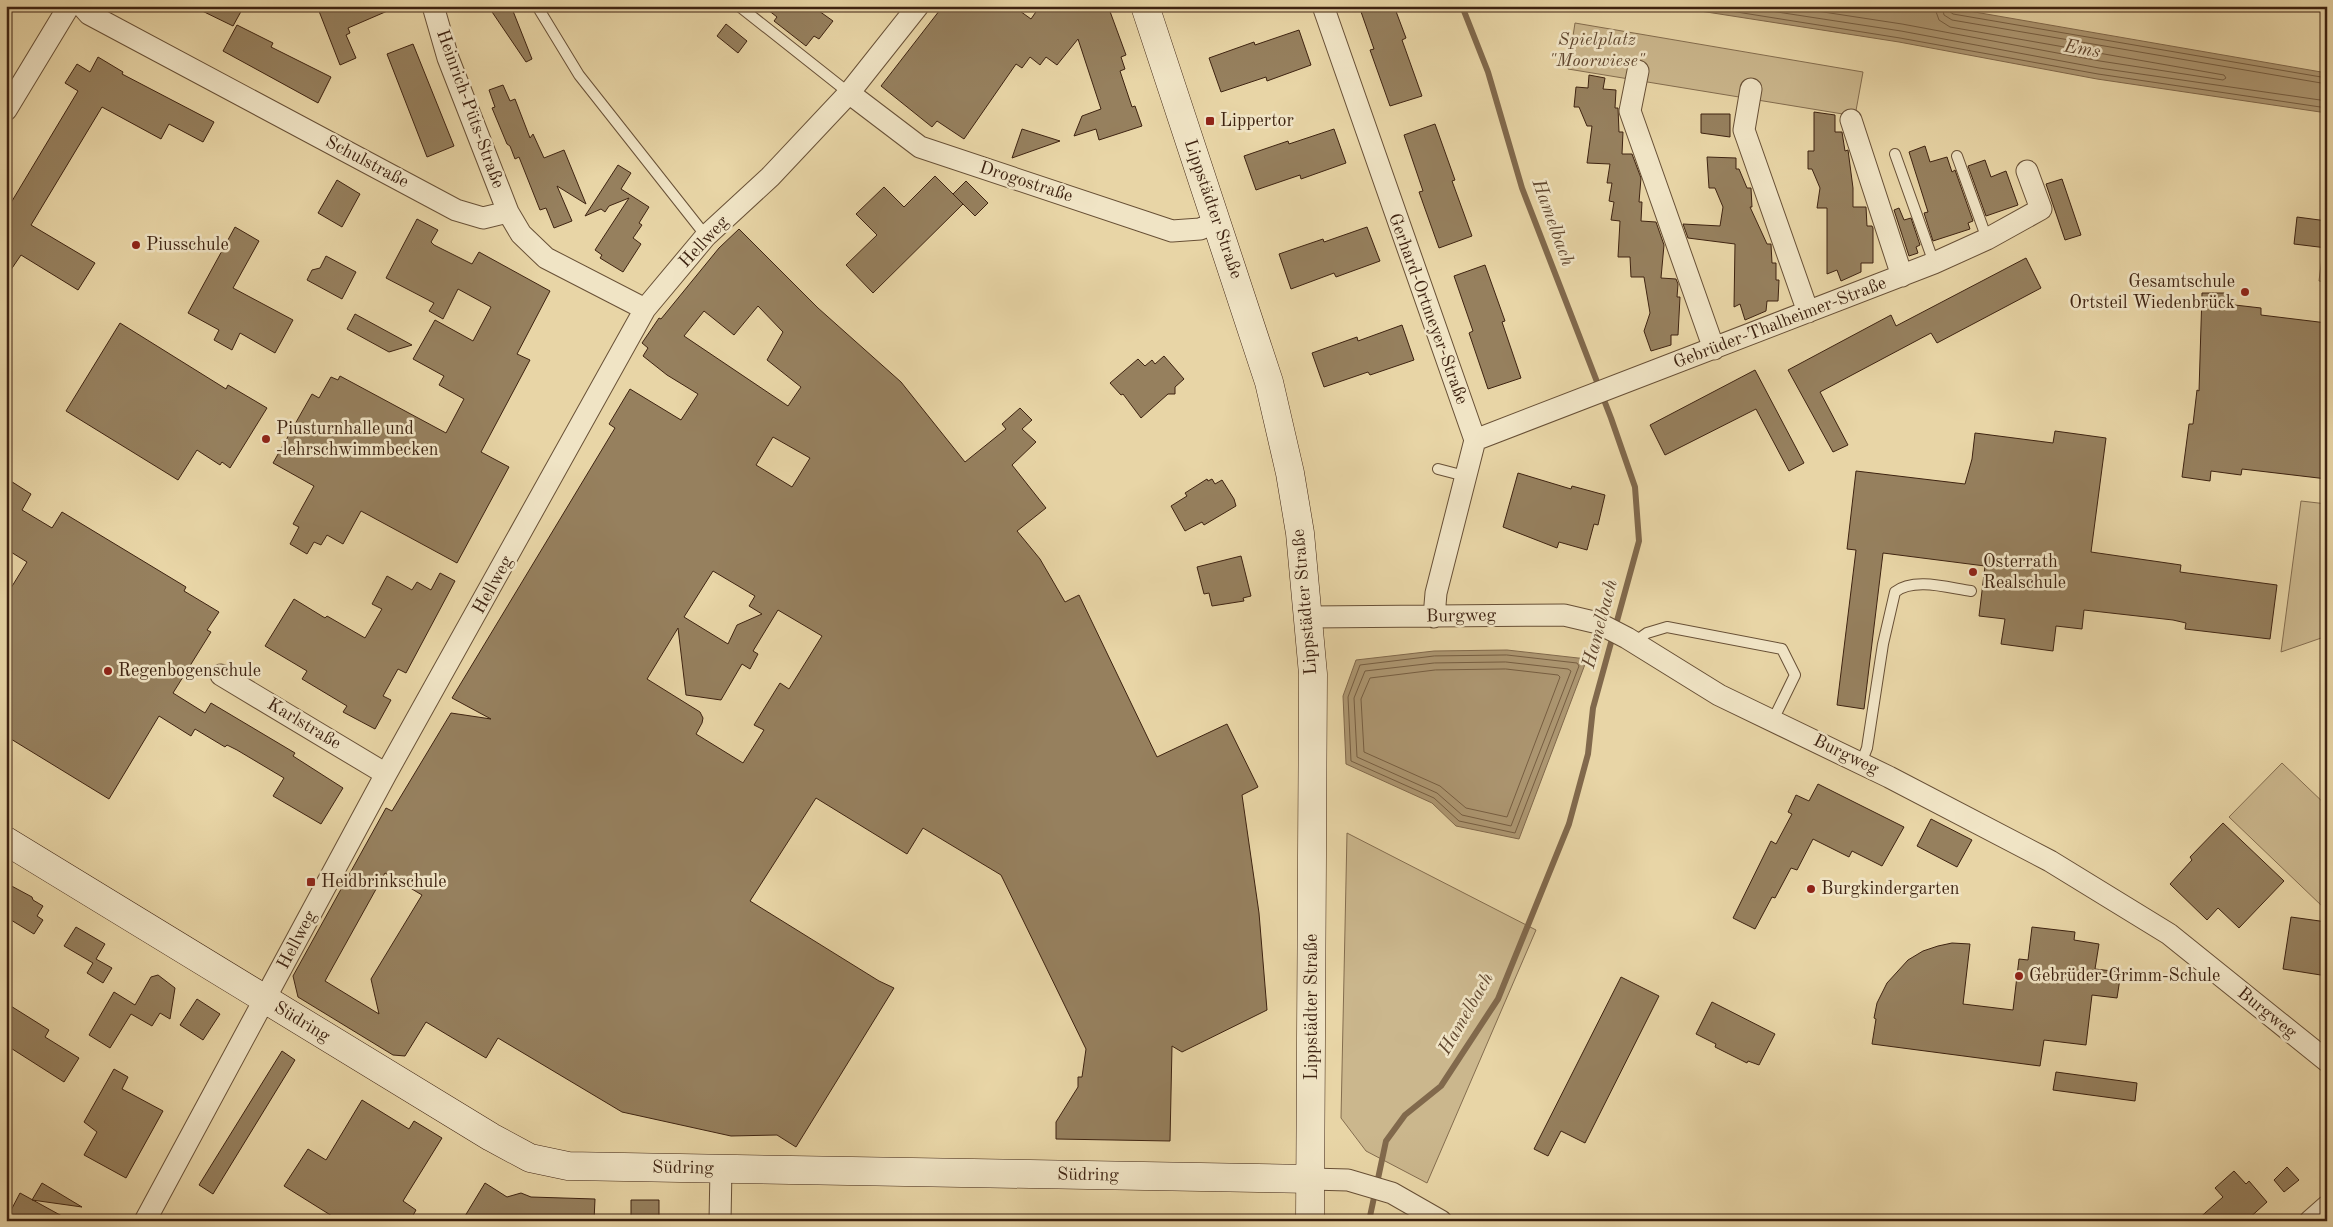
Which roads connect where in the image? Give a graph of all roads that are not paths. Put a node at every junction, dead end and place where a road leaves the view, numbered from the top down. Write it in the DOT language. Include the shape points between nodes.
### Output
graph roads {
  1 [pos="69,6"];
  2 [pos="82,6"];
  3 [pos="433,6"];
  4 [pos="537,6"];
  5 [pos="739,6"];
  6 [pos="918,6"];
  7 [pos="1145,6"];
  8 [pos="1323,6"];
  9 [pos="1638,71"];
  10 [pos="1752,89"];
  11 [pos="849,93"];
  12 [pos="6,110"];
  13 [pos="1851,120"];
  14 [pos="1895,154"];
  15 [pos="1957,156"];
  16 [pos="2027,171"];
  17 [pos="508,212"];
  18 [pos="1217,222"];
  19 [pos="706,236"];
  20 [pos="1987,240"];
  21 [pos="1934,263"];
  22 [pos="1902,276"];
  23 [pos="645,309"];
  24 [pos="1808,312"];
  25 [pos="1714,349"];
  26 [pos="1475,440"];
  27 [pos="1438,469"];
  28 [pos="1465,476"];
  29 [pos="1972,591"];
  30 [pos="1434,617"];
  31 [pos="1309,618"];
  32 [pos="1630,640"];
  33 [pos="221,674"];
  34 [pos="1773,720"];
  35 [pos="1861,763"];
  36 [pos="386,774"];
  37 [pos="6,841"];
  38 [pos="264,1000"];
  39 [pos="2327,1060"];
  40 [pos="721,1168"];
  41 [pos="1311,1179"];
  42 [pos="2327,1206"];
  43 [pos="145,1221"];
  44 [pos="720,1221"];
  45 [pos="1310,1221"];
  46 [pos="1441,1221"];
  47 [pos="2310,1221"];
  1 -- 12 [label="street"];
  2 -- 17 [label="street, Schulstraße" via="89,14 456,210 483,218"];
  3 -- 17 [label="street, Heinrich-Püts-Straße" via="448,58"];
  4 -- 19 [label="lane" via="579,75"];
  5 -- 11 [label="lane"];
  6 -- 11 [label="street, Hellweg"];
  7 -- 18 [label="main road, Lippstädter Straße"];
  8 -- 26 [label="street, Gerhard-Ortmeyer-Straße"];
  9 -- 25 [label="street" via="1630,111"];
  10 -- 24 [label="street" via="1744,130"];
  11 -- 18 [label="street, Drogostraße" via="920,147 1172,231 1200,229"];
  11 -- 19 [label="street, Hellweg" via="770,177"];
  13 -- 22 [label="street"];
  14 -- 21 [label="lane"];
  15 -- 20 [label="lane"];
  16 -- 20 [label="street, Gebrüder-Thalheimer-Straße" via="2041,209"];
  17 -- 23 [label="street" via="521,234 546,258"];
  18 -- 31 [label="main road, Lippstädter Straße" via="1269,382 1297,516"];
  19 -- 23 [label="street, Hellweg"];
  20 -- 21 [label="street, Gebrüder-Thalheimer-Straße"];
  21 -- 22 [label="street, Gebrüder-Thalheimer-Straße"];
  22 -- 24 [label="street, Gebrüder-Thalheimer-Straße"];
  23 -- 36 [label="street, Hellweg"];
  24 -- 25 [label="street, Gebrüder-Thalheimer-Straße"];
  25 -- 26 [label="street, Gebrüder-Thalheimer-Straße"];
  26 -- 28 [label="street"];
  27 -- 28 [label="lane"];
  28 -- 30 [label="street" via="1436,593"];
  29 -- 35 [label="lane" via="1915,584 1895,592 1882,644 1867,748"];
  30 -- 31 [label="street, Burgweg"];
  30 -- 32 [label="street, Burgweg" via="1564,615 1598,623"];
  31 -- 41 [label="main road, Lippstädter Straße" via="1313,674 1314,818"];
  32 -- 34 [label="street, Burgweg" via="1720,695"];
  32 -- 34 [label="lane" via="1667,627 1782,649 1795,674"];
  33 -- 36 [label="street, Karlstraße"];
  34 -- 35 [label="street, Burgweg"];
  35 -- 39 [label="street, Burgweg" via="2050,861 2170,934"];
  36 -- 38 [label="street, Hellweg"];
  37 -- 38 [label="main road, Südring"];
  38 -- 40 [label="main road, Südring" via="530,1158 568,1166"];
  38 -- 43 [label="street, Hellweg"];
  40 -- 41 [label="main road, Südring"];
  40 -- 44 [label="street"];
  41 -- 45 [label="main road, Lippstädter Straße"];
  41 -- 46 [label="street, Südring" via="1348,1180 1392,1193"];
  42 -- 47 [label="street"];
}
